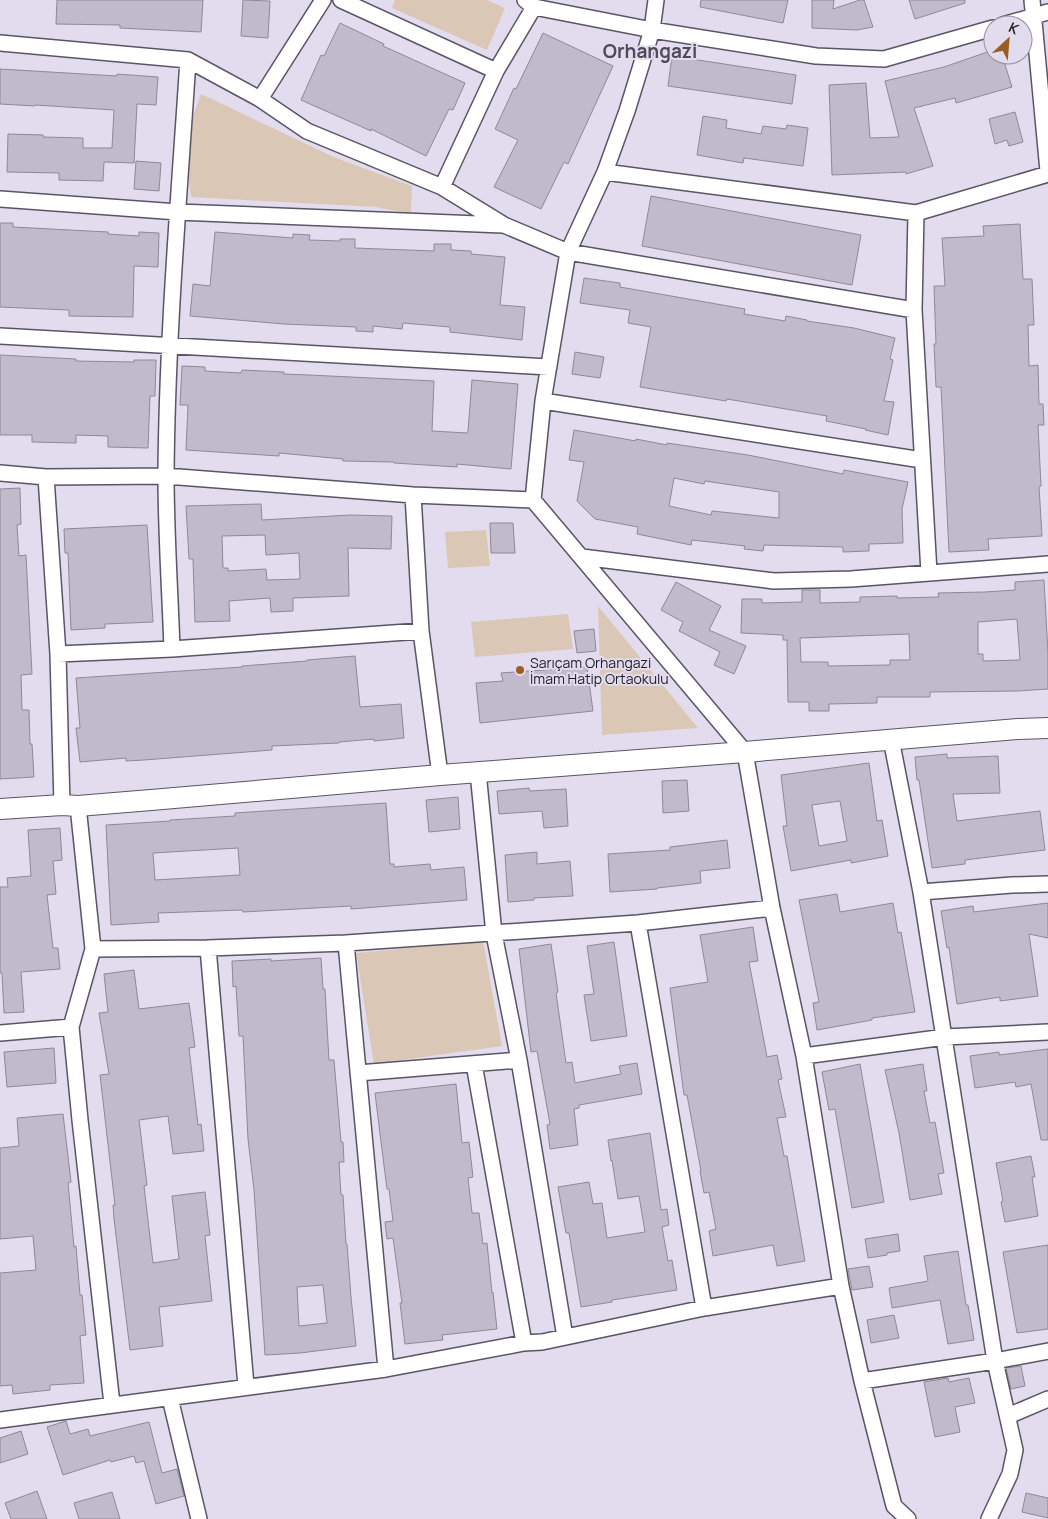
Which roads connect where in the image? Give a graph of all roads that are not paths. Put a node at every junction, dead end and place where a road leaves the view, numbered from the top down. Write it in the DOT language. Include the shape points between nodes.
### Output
graph roads {
  1 [pos="323,0"];
  2 [pos="341,0"];
  3 [pos="656,0"];
  4 [pos="1032,0"];
  5 [pos="529,3"];
  6 [pos="1048,12"];
  7 [pos="1033,15"];
  8 [pos="1033,16"];
  9 [pos="652,30"];
  10 [pos="983,31"];
  11 [pos="0,43"];
  12 [pos="188,60"];
  13 [pos="496,71"];
  14 [pos="260,99"];
  15 [pos="605,172"];
  16 [pos="1048,173"];
  17 [pos="442,187"];
  18 [pos="0,199"];
  19 [pos="178,212"];
  20 [pos="916,214"];
  21 [pos="504,225"];
  22 [pos="568,252"];
  23 [pos="914,310"];
  24 [pos="0,336"];
  25 [pos="170,345"];
  26 [pos="548,367"];
  27 [pos="544,401"];
  28 [pos="922,460"];
  29 [pos="0,473"];
  30 [pos="166,476"];
  31 [pos="46,477"];
  32 [pos="413,494"];
  33 [pos="533,500"];
  34 [pos="582,556"];
  35 [pos="1048,564"];
  36 [pos="929,573"];
  37 [pos="421,631"];
  38 [pos="172,649"];
  39 [pos="58,654"];
  40 [pos="1048,728"];
  41 [pos="891,739"];
  42 [pos="745,752"];
  43 [pos="478,772"];
  44 [pos="440,775"];
  45 [pos="70,806"];
  46 [pos="0,809"];
  47 [pos="1048,884"];
  48 [pos="921,892"];
  49 [pos="772,908"];
  50 [pos="638,923"];
  51 [pos="494,934"];
  52 [pos="346,943"];
  53 [pos="208,948"];
  54 [pos="93,949"];
  55 [pos="71,1026"];
  56 [pos="1048,1032"];
  57 [pos="0,1033"];
  58 [pos="945,1036"];
  59 [pos="804,1056"];
  60 [pos="519,1060"];
  61 [pos="474,1064"];
  62 [pos="358,1073"];
  63 [pos="841,1286"];
  64 [pos="704,1308"];
  65 [pos="565,1337"];
  66 [pos="524,1343"];
  67 [pos="1048,1351"];
  68 [pos="995,1361"];
  69 [pos="386,1368"];
  70 [pos="862,1380"];
  71 [pos="246,1386"];
  72 [pos="170,1398"];
  73 [pos="1048,1399"];
  74 [pos="112,1404"];
  75 [pos="1008,1416"];
  76 [pos="0,1420"];
  77 [pos="199,1519"];
  78 [pos="908,1519"];
  79 [pos="988,1519"];
  1 -- 14 [label="street"];
  2 -- 13 [label="street"];
  3 -- 9 [label="street"];
  4 -- 7 [label="street"];
  5 -- 9 [label="street"];
  5 -- 13 [label="street"];
  6 -- 8 [label="street"];
  8 -- 16 [label="street"];
  9 -- 10 [label="street" via="816,56 884,59"];
  9 -- 15 [label="street"];
  11 -- 12 [label="street"];
  12 -- 14 [label="street"];
  12 -- 19 [label="street"];
  13 -- 17 [label="street"];
  14 -- 17 [label="street" via="307,131"];
  15 -- 20 [label="street"];
  15 -- 22 [label="street"];
  16 -- 20 [label="street"];
  17 -- 21 [label="street"];
  18 -- 19 [label="street"];
  19 -- 21 [label="street"];
  19 -- 25 [label="street"];
  20 -- 23 [label="street"];
  21 -- 22 [label="street"];
  22 -- 23 [label="street"];
  22 -- 26 [label="street"];
  23 -- 28 [label="street"];
  24 -- 25 [label="street"];
  25 -- 26 [label="street"];
  25 -- 30 [label="street"];
  26 -- 27 [label="street"];
  27 -- 28 [label="street"];
  27 -- 33 [label="street"];
  28 -- 36 [label="street"];
  29 -- 31 [label="street"];
  30 -- 31 [label="street"];
  30 -- 32 [label="street"];
  30 -- 38 [label="street"];
  31 -- 39 [label="street"];
  32 -- 33 [label="street"];
  32 -- 37 [label="street"];
  33 -- 34 [label="street"];
  34 -- 36 [label="street" via="774,582"];
  34 -- 42 [label="street"];
  35 -- 36 [label="street"];
  37 -- 38 [label="street"];
  37 -- 44 [label="street"];
  38 -- 39 [label="street"];
  39 -- 45 [label="street"];
  40 -- 41 [label="main road"];
  41 -- 42 [label="main road"];
  41 -- 48 [label="street"];
  42 -- 43 [label="main road"];
  42 -- 49 [label="street"];
  43 -- 44 [label="main road"];
  43 -- 51 [label="street"];
  44 -- 45 [label="main road"];
  45 -- 46 [label="main road"];
  45 -- 54 [label="street"];
  47 -- 48 [label="street"];
  48 -- 58 [label="street"];
  49 -- 50 [label="street"];
  49 -- 59 [label="street"];
  50 -- 51 [label="street"];
  50 -- 64 [label="street"];
  51 -- 52 [label="street"];
  51 -- 60 [label="street"];
  52 -- 53 [label="street"];
  52 -- 62 [label="street"];
  53 -- 54 [label="street"];
  53 -- 71 [label="street"];
  54 -- 55 [label="street"];
  55 -- 57 [label="street"];
  55 -- 74 [label="street"];
  56 -- 58 [label="street"];
  58 -- 59 [label="street"];
  58 -- 68 [label="street"];
  59 -- 63 [label="street"];
  60 -- 61 [label="street"];
  60 -- 65 [label="street"];
  61 -- 62 [label="street"];
  61 -- 66 [label="street"];
  62 -- 69 [label="street"];
  63 -- 64 [label="street"];
  63 -- 70 [label="street"];
  64 -- 65 [label="street"];
  65 -- 66 [label="street"];
  66 -- 69 [label="street"];
  67 -- 68 [label="street"];
  68 -- 70 [label="street"];
  68 -- 75 [label="street"];
  69 -- 71 [label="street"];
  70 -- 78 [label="street" via="894,1506"];
  71 -- 72 [label="street"];
  72 -- 74 [label="street"];
  72 -- 77 [label="street"];
  73 -- 75 [label="street"];
  74 -- 76 [label="street"];
  75 -- 79 [label="street" via="1015,1450 1010,1474"];
}
